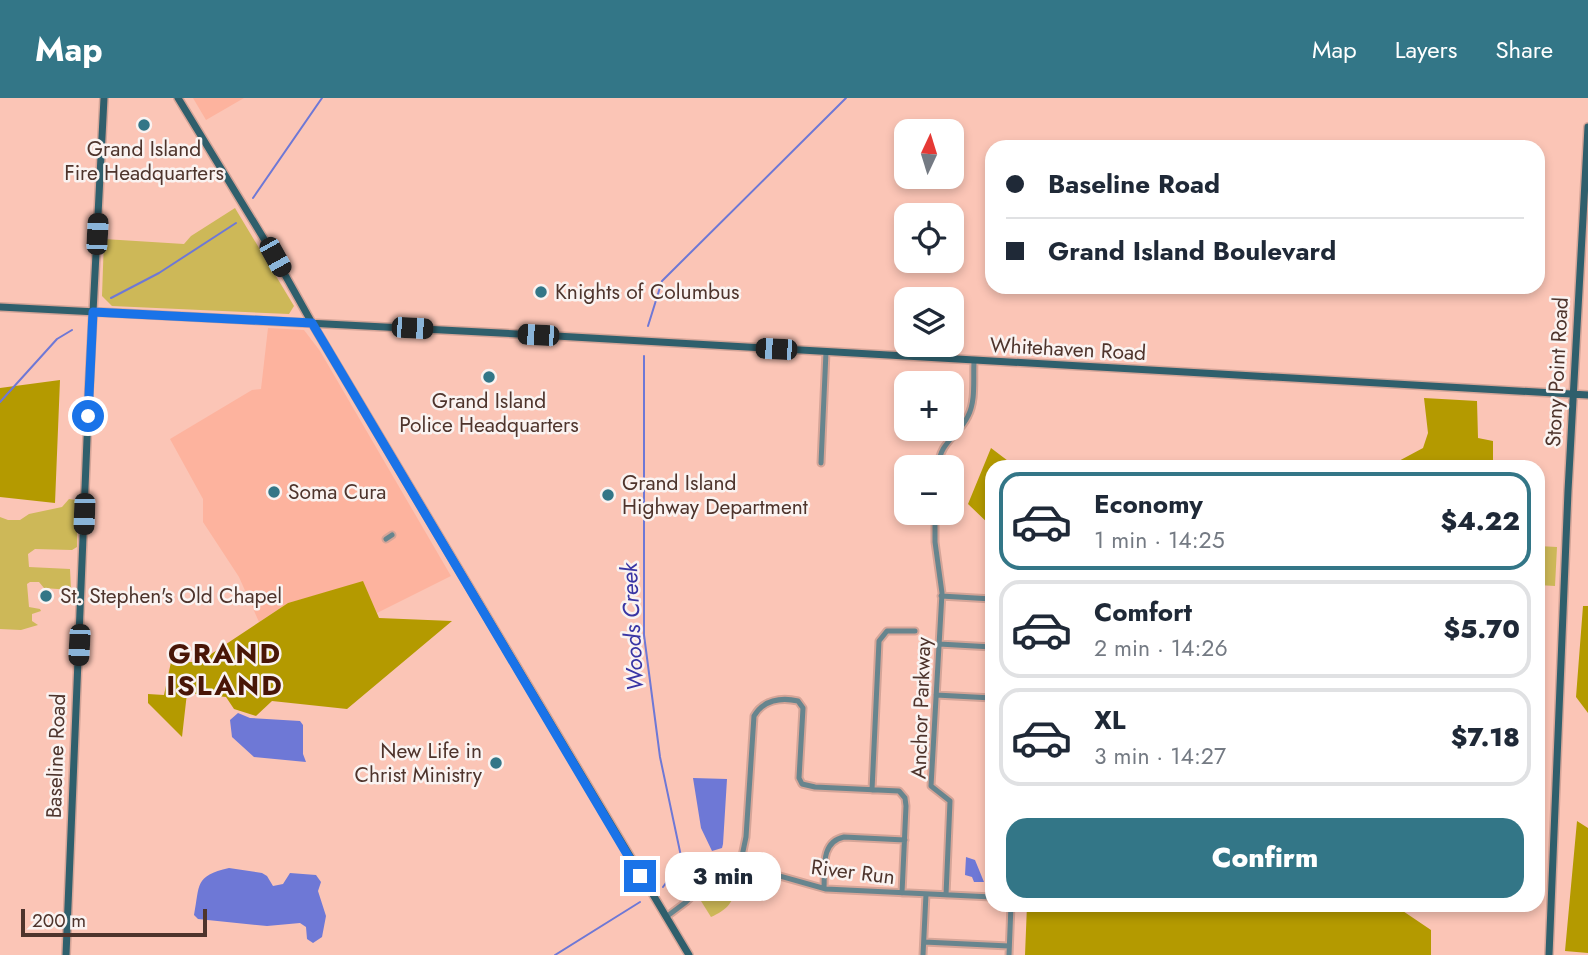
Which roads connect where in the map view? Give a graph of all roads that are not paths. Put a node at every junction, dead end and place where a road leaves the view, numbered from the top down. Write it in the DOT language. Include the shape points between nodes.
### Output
graph roads {
  1 [pos="104,98"];
  2 [pos="178,98"];
  3 [pos="1588,127"];
  4 [pos="0,307"];
  5 [pos="93,312"];
  6 [pos="312,323"];
  7 [pos="826,352"];
  8 [pos="974,362"];
  9 [pos="1573,395"];
  10 [pos="1588,395"];
  11 [pos="939,455"];
  12 [pos="821,463"];
  13 [pos="935,525"];
  14 [pos="941,596"];
  15 [pos="985,599"];
  16 [pos="915,631"];
  17 [pos="939,644"];
  18 [pos="985,647"];
  19 [pos="936,695"];
  20 [pos="985,698"];
  21 [pos="872,790"];
  22 [pos="905,840"];
  23 [pos="737,864"];
  24 [pos="824,888"];
  25 [pos="902,893"];
  26 [pos="926,894"];
  27 [pos="946,895"];
  28 [pos="985,897"];
  29 [pos="1011,912"];
  30 [pos="666,917"];
  31 [pos="924,942"];
  32 [pos="1009,946"];
  33 [pos="66,955"];
  34 [pos="689,955"];
  35 [pos="923,955"];
  36 [pos="1009,955"];
  37 [pos="1549,955"];
  1 -- 5 [label="street, Baseline Road"];
  2 -- 6 [label="street"];
  3 -- 9 [label="street, Stony Point Road"];
  4 -- 5 [label="street, Whitehaven Road"];
  5 -- 6 [label="street, Whitehaven Road"];
  5 -- 33 [label="street, Baseline Road"];
  6 -- 7 [label="street, Whitehaven Road"];
  6 -- 30 [label="street"];
  7 -- 8 [label="street, Whitehaven Road"];
  7 -- 12 [label="street"];
  8 -- 9 [label="street, Whitehaven Road"];
  8 -- 11 [label="street" via="970,413"];
  9 -- 10 [label="street, Whitehaven Road"];
  9 -- 37 [label="street, Stony Point Road"];
  13 -- 14 [label="street, Anchor Parkway"];
  14 -- 15 [label="street"];
  14 -- 17 [label="street, Anchor Parkway"];
  16 -- 21 [label="street" via="887,631 879,641"];
  17 -- 18 [label="street"];
  17 -- 19 [label="street, Anchor Parkway"];
  19 -- 20 [label="street"];
  19 -- 27 [label="street, Anchor Parkway" via="931,786 950,801"];
  21 -- 22 [label="street" via="903,795"];
  21 -- 23 [label="street" via="802,784 803,708 798,701 783,699 762,706 754,716 746,837"];
  22 -- 24 [label="street" via="836,840 826,852"];
  22 -- 25 [label="street"];
  23 -- 24 [label="street, River Run"];
  23 -- 30 [label="street"];
  24 -- 25 [label="street, River Run"];
  25 -- 26 [label="street, River Run"];
  26 -- 27 [label="street, River Run"];
  26 -- 31 [label="street"];
  27 -- 28 [label="street, River Run"];
  29 -- 32 [label="street"];
  30 -- 34 [label="street"];
  31 -- 32 [label="street"];
  31 -- 35 [label="street"];
  32 -- 36 [label="street"];
}
